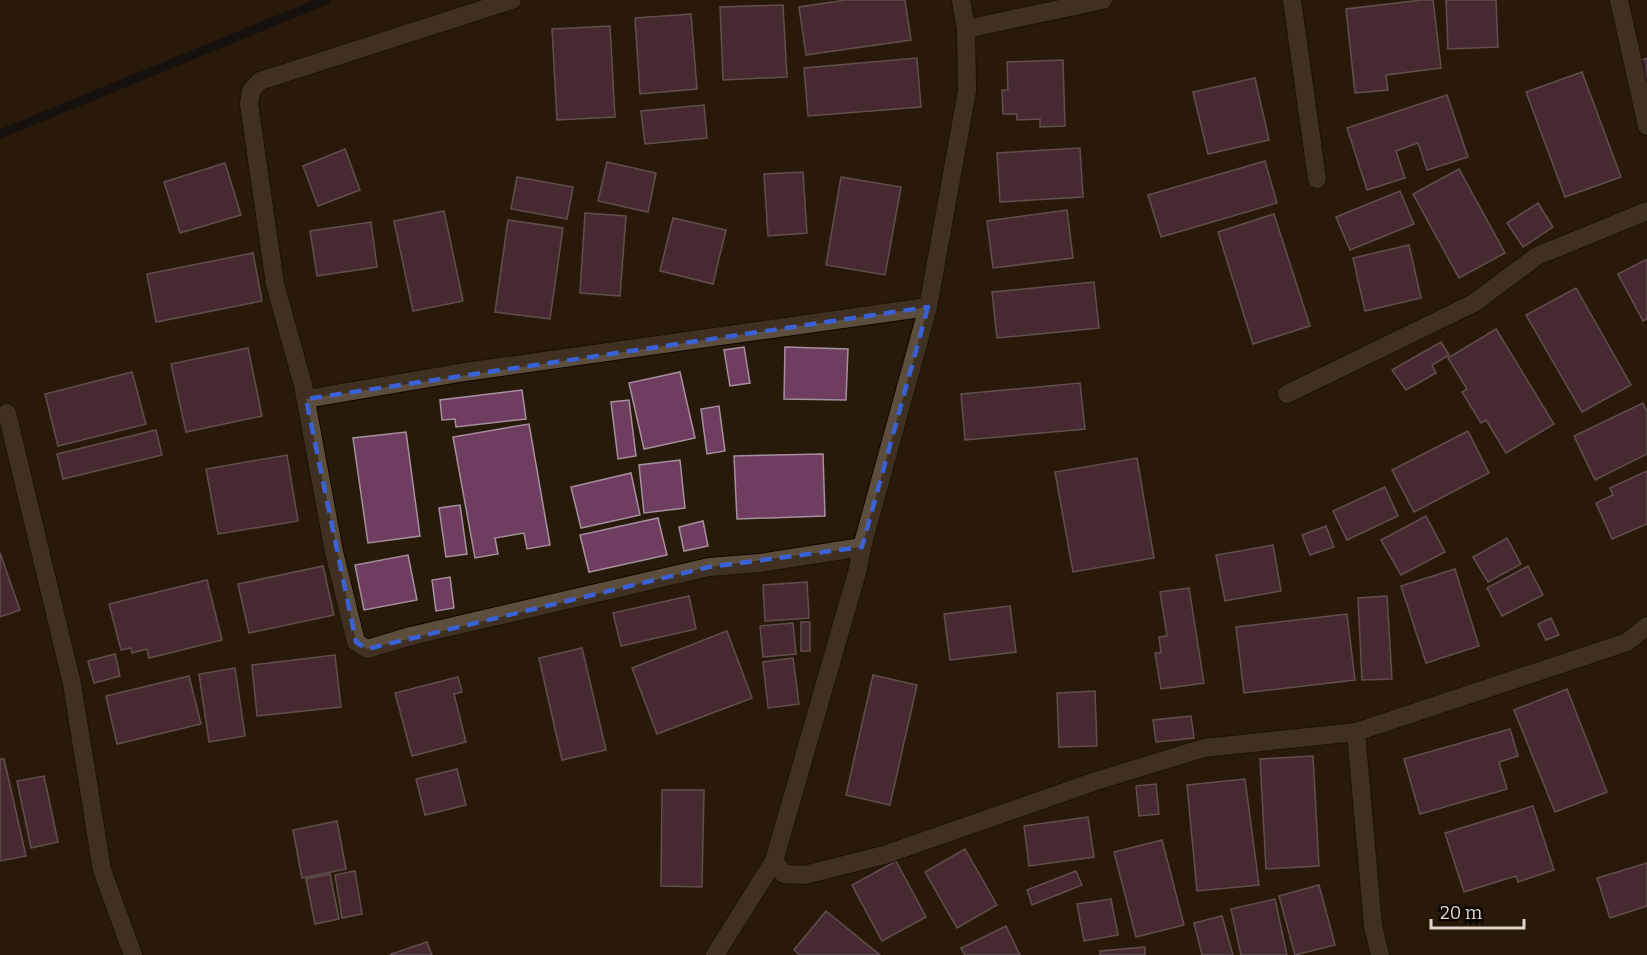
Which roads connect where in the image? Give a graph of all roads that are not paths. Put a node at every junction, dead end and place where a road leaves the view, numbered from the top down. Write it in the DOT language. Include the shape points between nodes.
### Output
graph roads {
  1 [pos="512,0"];
  2 [pos="961,0"];
  3 [pos="1103,0"];
  4 [pos="1292,0"];
  5 [pos="1619,0"];
  6 [pos="966,29"];
  7 [pos="1647,126"];
  8 [pos="1317,179"];
  9 [pos="1647,211"];
  10 [pos="928,307"];
  11 [pos="1287,394"];
  12 [pos="306,399"];
  13 [pos="7,413"];
  14 [pos="862,547"];
  15 [pos="1647,626"];
  16 [pos="1356,732"];
  17 [pos="774,861"];
  18 [pos="133,955"];
  19 [pos="715,955"];
  20 [pos="1380,955"];
  1 -- 12 [label="street" via="260,81 251,91 249,104 275,284"];
  2 -- 6 [label="street"];
  3 -- 6 [label="street"];
  4 -- 8 [label="street"];
  5 -- 7 [label="street"];
  6 -- 10 [label="street" via="967,91"];
  9 -- 11 [label="street" via="1537,256 1474,303"];
  10 -- 12 [label="street" via="465,372"];
  10 -- 14 [label="street"];
  12 -- 14 [label="street" via="334,552 356,642 367,649 709,567"];
  13 -- 18 [label="street" via="72,684 102,870"];
  14 -- 17 [label="street"];
  15 -- 16 [label="street" via="1627,642"];
  16 -- 17 [label="street" via="1203,748 884,855 805,875 784,874"];
  16 -- 20 [label="street" via="1373,926"];
  17 -- 19 [label="street"];
}
